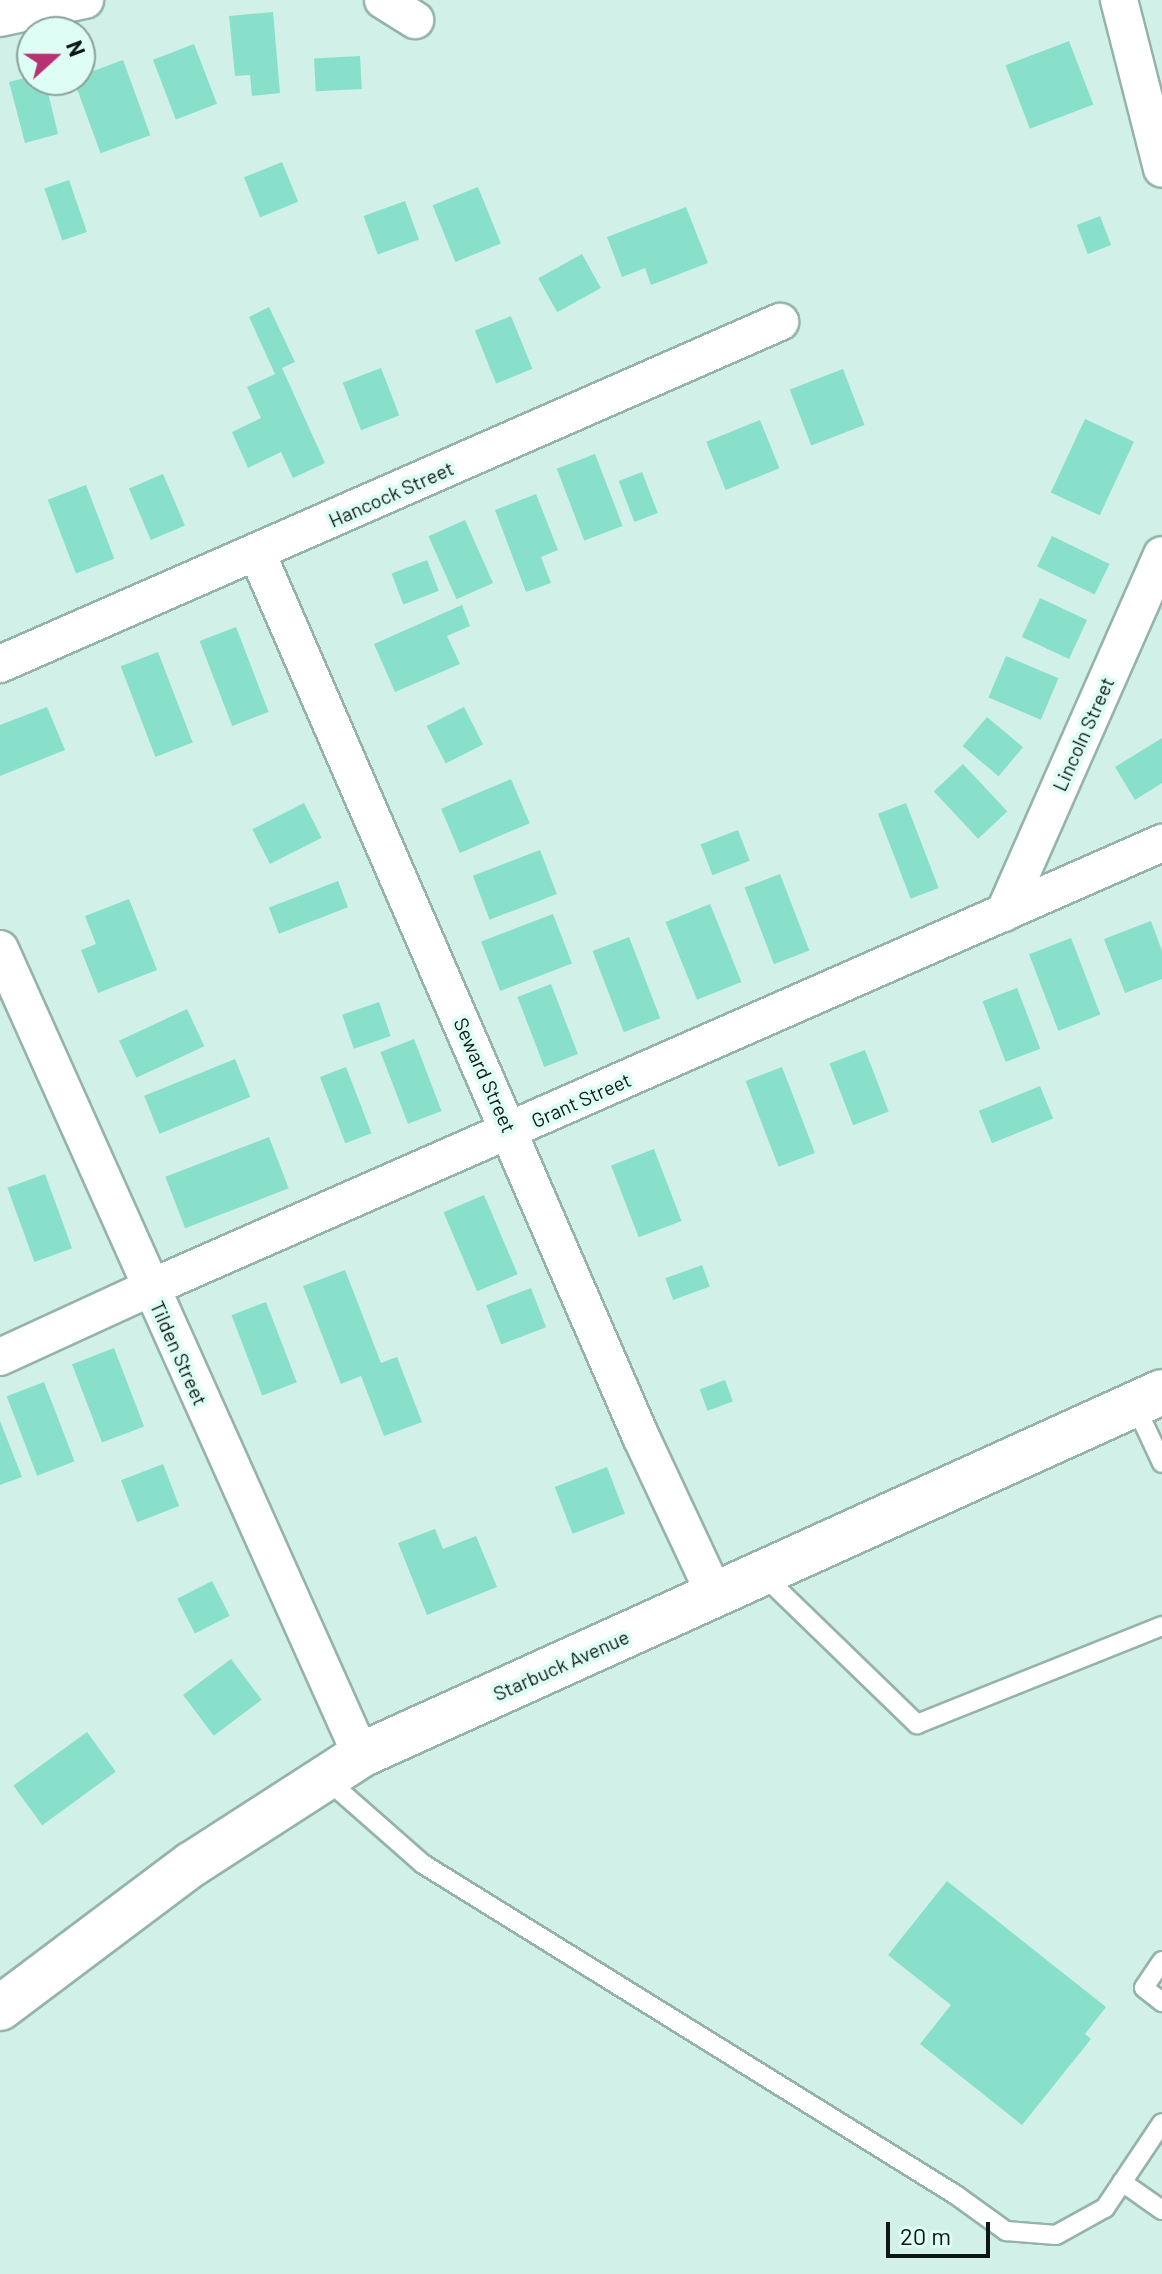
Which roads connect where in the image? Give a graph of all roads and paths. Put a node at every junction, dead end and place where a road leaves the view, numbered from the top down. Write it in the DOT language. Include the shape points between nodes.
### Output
graph roads {
  1 [pos="85,0"];
  2 [pos="383,0"];
  3 [pos="1119,0"];
  4 [pos="0,18"];
  5 [pos="415,20"];
  6 [pos="1162,169"];
  7 [pos="780,322"];
  8 [pos="257,553"];
  9 [pos="1162,555"];
  10 [pos="0,664"];
  11 [pos="1162,843"];
  12 [pos="1004,913"];
  13 [pos="0,949"];
  14 [pos="510,1132"];
  15 [pos="150,1288"];
  16 [pos="0,1357"];
  17 [pos="1148,1398"];
  18 [pos="1162,1463"];
  19 [pos="762,1574"];
  20 [pos="715,1595"];
  21 [pos="1162,1626"];
  22 [pos="343,1767"];
  23 [pos="1162,1961"];
  24 [pos="1162,2002"];
  25 [pos="0,2008"];
  26 [pos="1162,2123"];
  27 [pos="1122,2182"];
  28 [pos="1162,2210"];
  1 -- 4 [label="street"];
  2 -- 5 [label="street"];
  3 -- 6 [label="street"];
  7 -- 8 [label="street, Hancock Street"];
  8 -- 10 [label="street, Hancock Street"];
  8 -- 14 [label="street, Seward Street"];
  9 -- 12 [label="street, Lincoln Street"];
  11 -- 12 [label="street, Grant Street"];
  12 -- 14 [label="street, Grant Street"];
  13 -- 15 [label="street, Tilden Street"];
  14 -- 15 [label="street, Grant Street"];
  14 -- 20 [label="street, Seward Street"];
  15 -- 16 [label="street, Grant Street"];
  15 -- 22 [label="street, Tilden Street"];
  17 -- 18 [label="lane"];
  17 -- 19 [label="street, Starbuck Avenue"];
  19 -- 20 [label="street, Starbuck Avenue"];
  19 -- 21 [label="lane" via="917,1724"];
  20 -- 22 [label="street, Starbuck Avenue"];
  22 -- 25 [label="street, Starbuck Avenue" via="192,1864"];
  22 -- 27 [label="lane" via="423,1864 1006,2231 1056,2235 1105,2208"];
  23 -- 24 [label="lane" via="1144,1988"];
  26 -- 27 [label="lane"];
  27 -- 28 [label="lane"];
}
